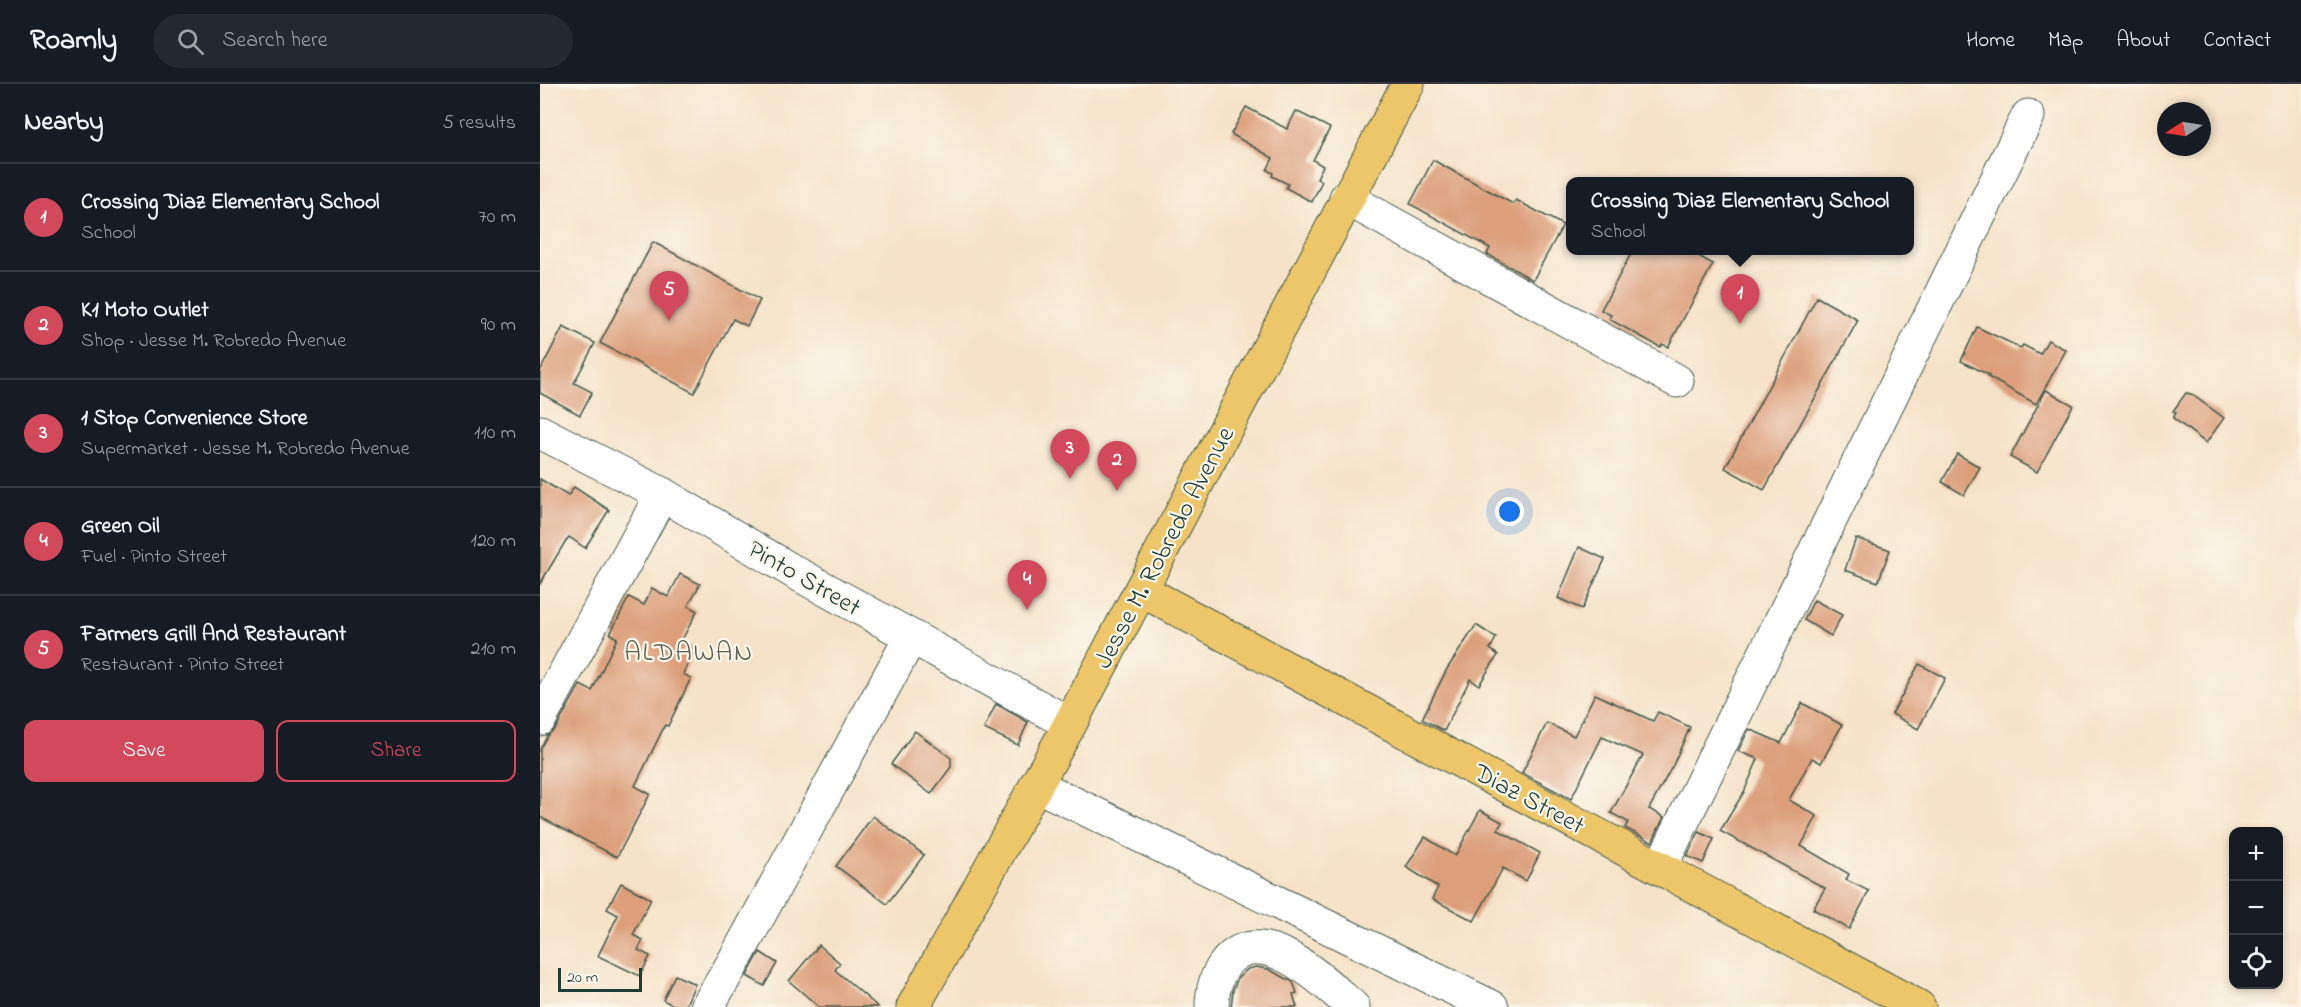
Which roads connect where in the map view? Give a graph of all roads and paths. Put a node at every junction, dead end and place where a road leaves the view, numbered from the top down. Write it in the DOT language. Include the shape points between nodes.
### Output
graph roads {
  1 [pos="1408,84"];
  2 [pos="2028,116"];
  3 [pos="1346,198"];
  4 [pos="1677,381"];
  5 [pos="540,432"];
  6 [pos="662,494"];
  7 [pos="1141,590"];
  8 [pos="911,637"];
  9 [pos="540,719"];
  10 [pos="1070,724"];
  11 [pos="1036,784"];
  12 [pos="1660,868"];
  13 [pos="707,1007"];
  14 [pos="913,1007"];
  15 [pos="1212,1007"];
  16 [pos="1353,1007"];
  17 [pos="1492,1007"];
  18 [pos="1918,1007"];
  1 -- 3 [label="main road, Jesse M. Robredo Avenue"];
  2 -- 12 [label="street"];
  3 -- 4 [label="street"];
  3 -- 7 [label="main road, Jesse M. Robredo Avenue"];
  5 -- 6 [label="street, Pinto Street"];
  6 -- 8 [label="street, Pinto Street"];
  6 -- 9 [label="street"];
  7 -- 10 [label="main road, Jesse M. Robredo Avenue"];
  7 -- 12 [label="main road, Diaz Street"];
  8 -- 10 [label="street, Pinto Street"];
  8 -- 13 [label="street"];
  10 -- 11 [label="main road, Jesse M. Robredo Avenue"];
  11 -- 14 [label="main road, Jesse M. Robredo Avenue"];
  11 -- 17 [label="street"];
  12 -- 18 [label="main road, Diaz Street"];
  15 -- 16 [label="street" via="1217,974 1231,956 1250,947 1274,949 1317,976"];
}
